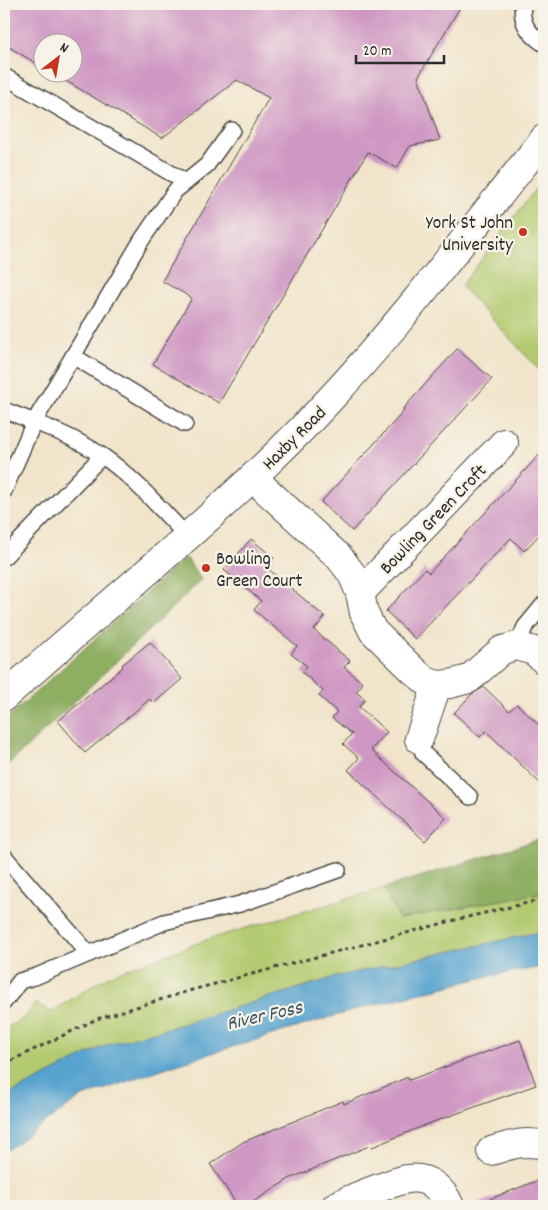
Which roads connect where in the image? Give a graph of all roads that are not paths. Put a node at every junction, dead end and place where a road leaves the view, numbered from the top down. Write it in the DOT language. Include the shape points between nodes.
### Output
graph roads {
  1 [pos="523,4"];
  2 [pos="544,44"];
  3 [pos="4,76"];
  4 [pos="232,130"];
  5 [pos="544,139"];
  6 [pos="186,182"];
  7 [pos="73,356"];
  8 [pos="4,410"];
  9 [pos="34,422"];
  10 [pos="185,424"];
  11 [pos="504,443"];
  12 [pos="102,456"];
  13 [pos="253,478"];
  14 [pos="4,491"];
  15 [pos="188,536"];
  16 [pos="4,557"];
  17 [pos="360,593"];
  18 [pos="544,604"];
  19 [pos="517,646"];
  20 [pos="544,660"];
  21 [pos="437,685"];
  22 [pos="4,697"];
  23 [pos="419,739"];
  24 [pos="470,797"];
  25 [pos="4,856"];
  26 [pos="338,870"];
  27 [pos="89,954"];
  28 [pos="4,1002"];
  29 [pos="544,1145"];
  30 [pos="491,1151"];
  31 [pos="336,1206"];
  32 [pos="450,1206"];
  1 -- 2 [label="lane" via="524,26"];
  3 -- 6 [label="lane"];
  4 -- 6 [label="lane" via="207,165"];
  5 -- 13 [label="street, Haxby Road" via="395,325 333,396"];
  6 -- 7 [label="lane" via="175,191 141,241"];
  7 -- 9 [label="lane"];
  7 -- 10 [label="lane"];
  8 -- 9 [label="lane"];
  9 -- 12 [label="lane" via="64,434"];
  9 -- 14 [label="lane"];
  11 -- 17 [label="street, Bowling Green Croft"];
  12 -- 15 [label="lane" via="134,482"];
  12 -- 16 [label="lane"];
  13 -- 15 [label="street, Haxby Road"];
  13 -- 17 [label="street" via="339,557 352,574"];
  15 -- 22 [label="street, Haxby Road"];
  17 -- 21 [label="street" via="364,613 374,631 414,671"];
  18 -- 19 [label="lane" via="524,627"];
  19 -- 20 [label="street" via="534,651"];
  19 -- 21 [label="street" via="502,650 469,679"];
  21 -- 23 [label="street"];
  23 -- 24 [label="lane" via="422,753"];
  25 -- 27 [label="lane"];
  26 -- 27 [label="lane" via="240,904 164,922"];
  27 -- 28 [label="lane" via="20,981"];
  29 -- 30 [label="street" via="516,1143"];
  31 -- 32 [label="street" via="408,1178 436,1185"];
}
